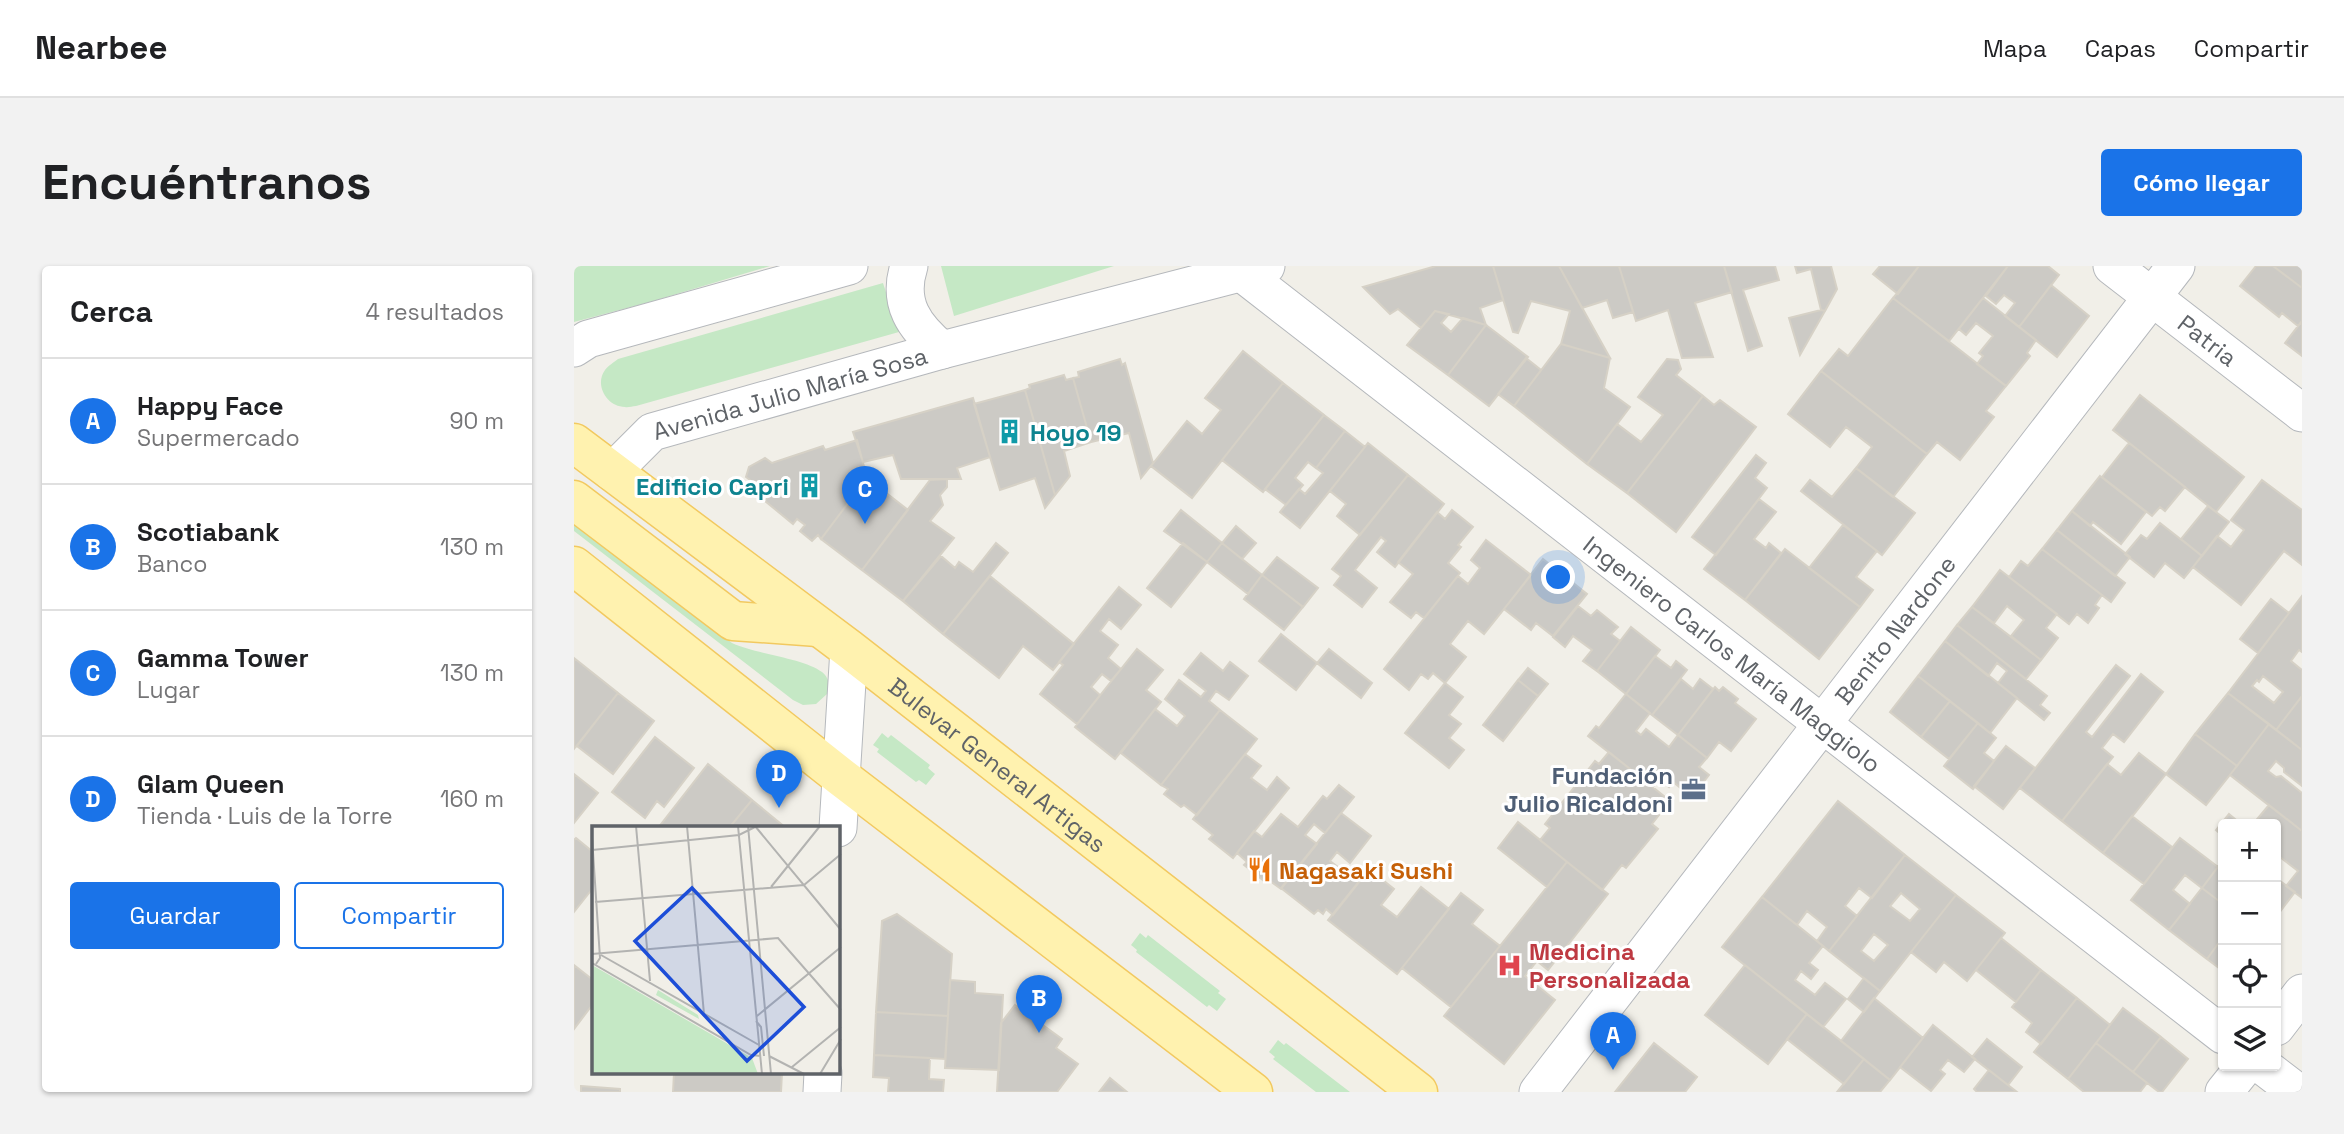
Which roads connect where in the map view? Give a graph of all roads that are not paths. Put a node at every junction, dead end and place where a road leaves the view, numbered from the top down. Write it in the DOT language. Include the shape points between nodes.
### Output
graph roads {
  1 [pos="849,266"];
  2 [pos="909,266"];
  3 [pos="2112,266"];
  4 [pos="2176,266"];
  5 [pos="1254,269"];
  6 [pos="2152,297"];
  7 [pos="574,348"];
  8 [pos="942,350"];
  9 [pos="2302,413"];
  10 [pos="574,443"];
  11 [pos="612,472"];
  12 [pos="574,500"];
  13 [pos="574,566"];
  14 [pos="818,627"];
  15 [pos="849,649"];
  16 [pos="1822,723"];
  17 [pos="841,777"];
  18 [pos="838,826"];
  19 [pos="2302,993"];
  20 [pos="2281,1020"];
  21 [pos="2218,1031"];
  22 [pos="2241,1071"];
  23 [pos="2270,1071"];
  24 [pos="823,1074"];
  25 [pos="822,1092"];
  26 [pos="1253,1092"];
  27 [pos="1418,1092"];
  28 [pos="1538,1092"];
  29 [pos="2224,1092"];
  30 [pos="2297,1092"];
  1 -- 7 [label="street" via="588,339"];
  2 -- 8 [label="street, Avenida Julio María Sosa" via="907,307 922,333"];
  3 -- 6 [label="street, Patria"];
  4 -- 6 [label="street, Benito Nardone"];
  5 -- 8 [label="street, Avenida Julio María Sosa"];
  5 -- 16 [label="street, Ingeniero Carlos María Maggiolo"];
  6 -- 9 [label="street, Patria"];
  6 -- 16 [label="street, Benito Nardone"];
  8 -- 11 [label="street, Avenida Julio María Sosa" via="652,432"];
  10 -- 11 [label="main road, Bulevar General Artigas"];
  11 -- 14 [label="main road, Bulevar General Artigas"];
  12 -- 14 [label="main road" via="733,621"];
  13 -- 17 [label="main road"];
  14 -- 15 [label="main road, Bulevar General Artigas"];
  15 -- 17 [label="street"];
  15 -- 27 [label="main road, Bulevar General Artigas"];
  16 -- 21 [label="street, Ingeniero Carlos María Maggiolo"];
  16 -- 28 [label="street, Benito Nardone"];
  17 -- 18 [label="street"];
  17 -- 26 [label="main road"];
  19 -- 20 [label="street"];
  22 -- 29 [label="street"];
  23 -- 30 [label="street"];
  24 -- 25 [label="street"];
}
